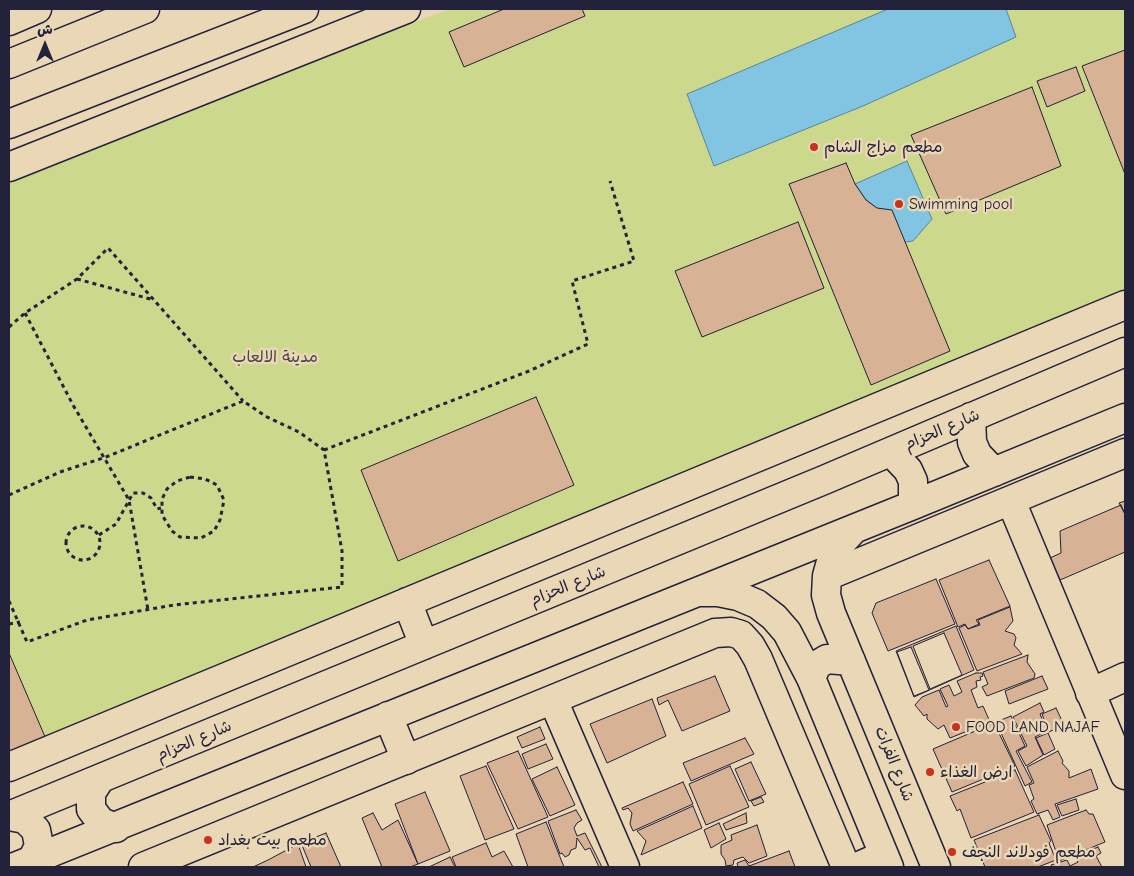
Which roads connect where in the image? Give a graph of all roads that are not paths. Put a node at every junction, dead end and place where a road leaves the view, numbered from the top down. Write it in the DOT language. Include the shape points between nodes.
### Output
graph roads {
  1 [pos="145,9"];
  2 [pos="304,9"];
  3 [pos="406,9"];
  4 [pos="271,16"];
  5 [pos="9,64"];
  6 [pos="9,124"];
  7 [pos="9,167"];
  8 [pos="1125,304"];
  9 [pos="1125,352"];
  10 [pos="971,417"];
  11 [pos="1125,418"];
  12 [pos="891,452"];
  13 [pos="1125,454"];
  14 [pos="994,472"];
  15 [pos="1010,500"];
  16 [pos="914,505"];
  17 [pos="854,530"];
  18 [pos="827,576"];
  19 [pos="697,593"];
  20 [pos="407,602"];
  21 [pos="424,645"];
  22 [pos="851,661"];
  23 [pos="811,678"];
  24 [pos="1125,678"];
  25 [pos="1090,693"];
  26 [pos="554,700"];
  27 [pos="388,716"];
  28 [pos="406,760"];
  29 [pos="9,767"];
  30 [pos="1125,775"];
  31 [pos="100,780"];
  32 [pos="9,816"];
  33 [pos="116,828"];
  34 [pos="887,861"];
  35 [pos="24,864"];
  36 [pos="143,867"];
  37 [pos="625,867"];
  38 [pos="846,867"];
  39 [pos="857,867"];
  40 [pos="936,867"];
  1 -- 5 [label="main road"];
  2 -- 4 [label="main road"];
  3 -- 7 [label="main road"];
  4 -- 6 [label="main road"];
  8 -- 20 [label="main road"];
  9 -- 10 [label="main road, شارع الحزام"];
  10 -- 12 [label="main road, شارع الحزام"];
  10 -- 14 [label="main road" via="970,430 977,454"];
  11 -- 14 [label="main road"];
  12 -- 16 [label="main road" via="908,470"];
  12 -- 21 [label="main road, شارع الحزام"];
  13 -- 15 [label="main road"];
  14 -- 16 [label="main road"];
  15 -- 18 [label="main road"];
  15 -- 25 [label="main road"];
  16 -- 17 [label="main road"];
  17 -- 18 [label="main road" via="837,550"];
  17 -- 19 [label="main road"];
  18 -- 22 [label="main road, شارع الفرات" via="826,595 831,613"];
  19 -- 23 [label="main road" via="718,592 738,596 768,612 787,632"];
  19 -- 27 [label="main road"];
  20 -- 21 [label="main road"];
  20 -- 29 [label="main road"];
  21 -- 31 [label="main road, شارع الحزام"];
  22 -- 23 [label="main road" via="827,659 817,665"];
  22 -- 40 [label="main road, شارع الفرات"];
  23 -- 34 [label="main road"];
  24 -- 25 [label="main road"];
  25 -- 30 [label="main road"];
  26 -- 28 [label="main road"];
  26 -- 37 [label="main road"];
  26 -- 38 [label="main road" via="715,633 741,635 758,659"];
  27 -- 28 [label="main road"];
  27 -- 33 [label="main road"];
  28 -- 36 [label="main road"];
  31 -- 32 [label="main road, شارع الحزام"];
  31 -- 33 [label="main road" via="91,793 91,809 100,822"];
  32 -- 35 [label="main road" via="25,819 36,830 39,846"];
  33 -- 35 [label="main road"];
  34 -- 39 [label="main road"];
}
